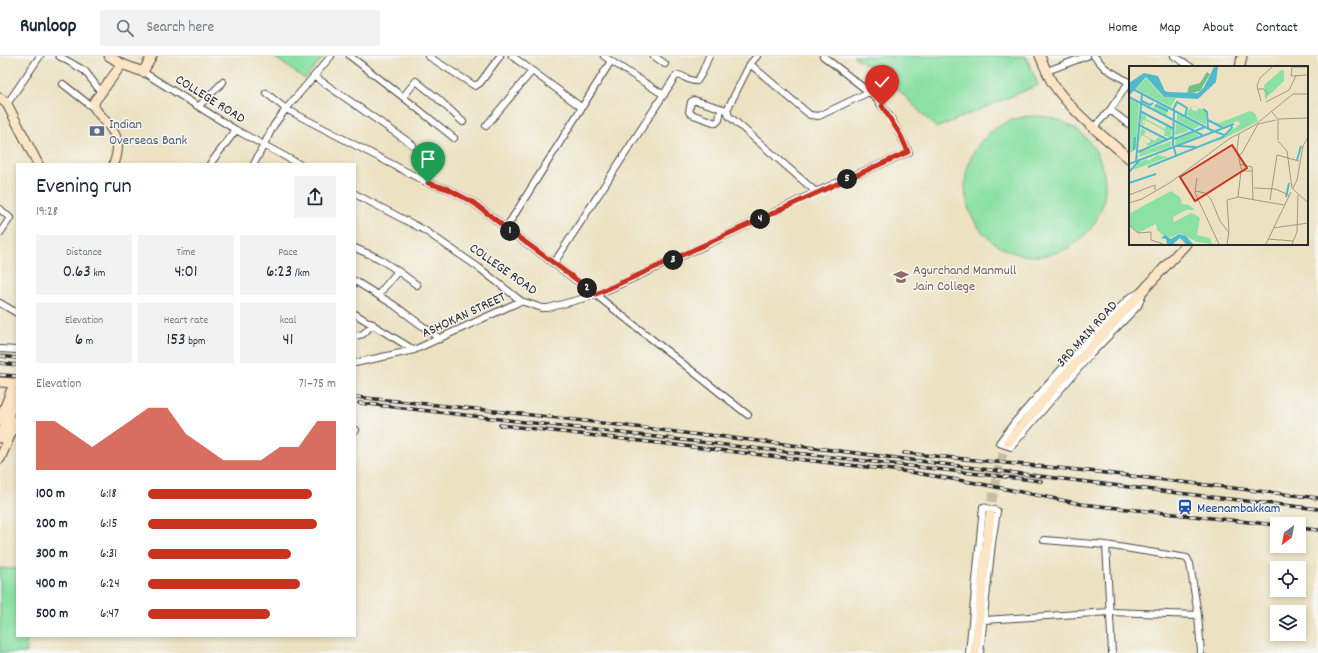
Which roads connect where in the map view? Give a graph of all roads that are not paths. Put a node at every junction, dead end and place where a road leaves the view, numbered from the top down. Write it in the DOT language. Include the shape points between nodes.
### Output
graph roads {
  1 [pos="40,56"];
  2 [pos="59,56"];
  3 [pos="110,56"];
  4 [pos="152,56"];
  5 [pos="331,56"];
  6 [pos="350,56"];
  7 [pos="428,56"];
  8 [pos="500,56"];
  9 [pos="512,56"];
  10 [pos="604,56"];
  11 [pos="654,56"];
  12 [pos="709,56"];
  13 [pos="757,56"];
  14 [pos="823,56"];
  15 [pos="1040,56"];
  16 [pos="1087,56"];
  17 [pos="1094,56"];
  18 [pos="1174,56"];
  19 [pos="1242,56"];
  20 [pos="611,61"];
  21 [pos="122,64"];
  22 [pos="665,64"];
  23 [pos="750,64"];
  24 [pos="1189,66"];
  25 [pos="1240,66"];
  26 [pos="532,71"];
  27 [pos="1047,71"];
  28 [pos="143,72"];
  29 [pos="314,76"];
  30 [pos="223,82"];
  31 [pos="1129,83"];
  32 [pos="63,84"];
  33 [pos="101,92"];
  34 [pos="869,92"];
  35 [pos="266,93"];
  36 [pos="664,95"];
  37 [pos="403,96"];
  38 [pos="0,98"];
  39 [pos="7,104"];
  40 [pos="199,106"];
  41 [pos="581,108"];
  42 [pos="95,109"];
  43 [pos="286,109"];
  44 [pos="724,110"];
  45 [pos="1110,110"];
  46 [pos="463,122"];
  47 [pos="1129,124"];
  48 [pos="486,126"];
  49 [pos="1094,127"];
  50 [pos="236,130"];
  51 [pos="454,138"];
  52 [pos="413,145"];
  53 [pos="264,146"];
  54 [pos="1129,158"];
  55 [pos="37,163"];
  56 [pos="114,163"];
  57 [pos="211,163"];
  58 [pos="255,163"];
  59 [pos="296,163"];
  60 [pos="816,192"];
  61 [pos="356,195"];
  62 [pos="0,209"];
  63 [pos="506,228"];
  64 [pos="0,233"];
  65 [pos="1185,245"];
  66 [pos="356,248"];
  67 [pos="554,263"];
  68 [pos="398,271"];
  69 [pos="356,282"];
  70 [pos="417,285"];
  71 [pos="1144,290"];
  72 [pos="378,294"];
  73 [pos="596,294"];
  74 [pos="521,301"];
  75 [pos="0,303"];
  76 [pos="16,312"];
  77 [pos="356,315"];
  78 [pos="373,324"];
  79 [pos="356,336"];
  80 [pos="440,339"];
  81 [pos="0,349"];
  82 [pos="16,350"];
  83 [pos="414,350"];
  84 [pos="356,363"];
  85 [pos="0,382"];
  86 [pos="15,394"];
  87 [pos="748,415"];
  88 [pos="0,420"];
  89 [pos="16,421"];
  90 [pos="0,438"];
  91 [pos="1008,442"];
  92 [pos="0,458"];
  93 [pos="990,515"];
  94 [pos="1044,540"];
  95 [pos="1106,545"];
  96 [pos="1110,612"];
  97 [pos="1198,615"];
  98 [pos="984,620"];
  99 [pos="969,653"];
  100 [pos="976,653"];
  101 [pos="980,653"];
  102 [pos="1112,653"];
  103 [pos="1201,653"];
  1 -- 39 [label="street"];
  2 -- 33 [label="street" via="85,71"];
  3 -- 21 [label="street, COLLEGE ROAD"];
  4 -- 28 [label="street"];
  5 -- 29 [label="street"];
  6 -- 37 [label="street"];
  7 -- 8 [label="street" via="475,86"];
  9 -- 26 [label="street"];
  10 -- 20 [label="street"];
  11 -- 22 [label="street"];
  12 -- 36 [label="street" via="698,81 678,75"];
  13 -- 23 [label="street"];
  14 -- 34 [label="street"];
  15 -- 27 [label="street"];
  16 -- 27 [label="street"];
  17 -- 31 [label="street" via="1105,68"];
  18 -- 24 [label="street"];
  19 -- 25 [label="street"];
  20 -- 36 [label="street"];
  20 -- 41 [label="street"];
  21 -- 28 [label="street, COLLEGE ROAD"];
  21 -- 33 [label="street"];
  23 -- 34 [label="street" via="806,113 814,116"];
  23 -- 44 [label="street"];
  26 -- 41 [label="street"];
  26 -- 48 [label="street"];
  27 -- 49 [label="street" via="1052,83"];
  28 -- 40 [label="street, COLLEGE ROAD"];
  29 -- 43 [label="street"];
  29 -- 52 [label="street"];
  30 -- 40 [label="street"];
  31 -- 45 [label="street"];
  32 -- 42 [label="street"];
  33 -- 42 [label="street" via="94,102"];
  34 -- 60 [label="street, COLLEGE ROAD" via="891,118 908,152"];
  35 -- 43 [label="street"];
  36 -- 67 [label="street"];
  37 -- 46 [label="street" via="416,81"];
  37 -- 51 [label="street"];
  38 -- 39 [label="street"];
  39 -- 55 [label="street"];
  40 -- 50 [label="street, COLLEGE ROAD"];
  41 -- 63 [label="street"];
  42 -- 56 [label="street" via="118,140"];
  43 -- 53 [label="street" via="274,125"];
  43 -- 63 [label="street" via="428,183 455,192"];
  44 -- 44 [label="street" via="694,100 689,113 716,122"];
  44 -- 60 [label="street"];
  45 -- 47 [label="street"];
  45 -- 49 [label="street"];
  49 -- 54 [label="street"];
  50 -- 53 [label="street, COLLEGE ROAD"];
  50 -- 57 [label="street"];
  53 -- 58 [label="street"];
  53 -- 59 [label="street, COLLEGE ROAD"];
  60 -- 73 [label="street, COLLEGE ROAD"];
  61 -- 74 [label="street, COLLEGE ROAD" via="424,230 478,267"];
  62 -- 64 [label="street" via="10,218"];
  63 -- 67 [label="street"];
  65 -- 71 [label="street, 3RD MAIN ROAD"];
  66 -- 68 [label="street"];
  67 -- 73 [label="street"];
  68 -- 70 [label="street"];
  68 -- 72 [label="street"];
  69 -- 72 [label="street"];
  71 -- 71 [label="street" via="1138,306 1091,354 1011,447 999,443 1044,388 1095,333 1129,298"];
  71 -- 91 [label="street, 3RD MAIN ROAD"];
  72 -- 80 [label="street"];
  73 -- 74 [label="street, COLLEGE ROAD" via="548,308"];
  73 -- 87 [label="street"];
  74 -- 80 [label="street, ASHOKAN STREET"];
  75 -- 76 [label="street"];
  77 -- 78 [label="street"];
  78 -- 79 [label="street" via="364,334"];
  78 -- 83 [label="street"];
  80 -- 83 [label="street, ASHOKAN STREET"];
  81 -- 82 [label="street"];
  83 -- 84 [label="street, ASHOKAN STREET"];
  85 -- 86 [label="street" via="14,383"];
  86 -- 88 [label="street"];
  86 -- 90 [label="street"];
  89 -- 92 [label="street"];
  93 -- 100 [label="street"];
  94 -- 95 [label="street"];
  95 -- 96 [label="street"];
  95 -- 97 [label="street" via="1187,558"];
  96 -- 97 [label="street"];
  96 -- 98 [label="street"];
  96 -- 102 [label="street"];
  97 -- 103 [label="street"];
  98 -- 99 [label="street" via="997,511 983,507"];
  98 -- 101 [label="street"];
}
